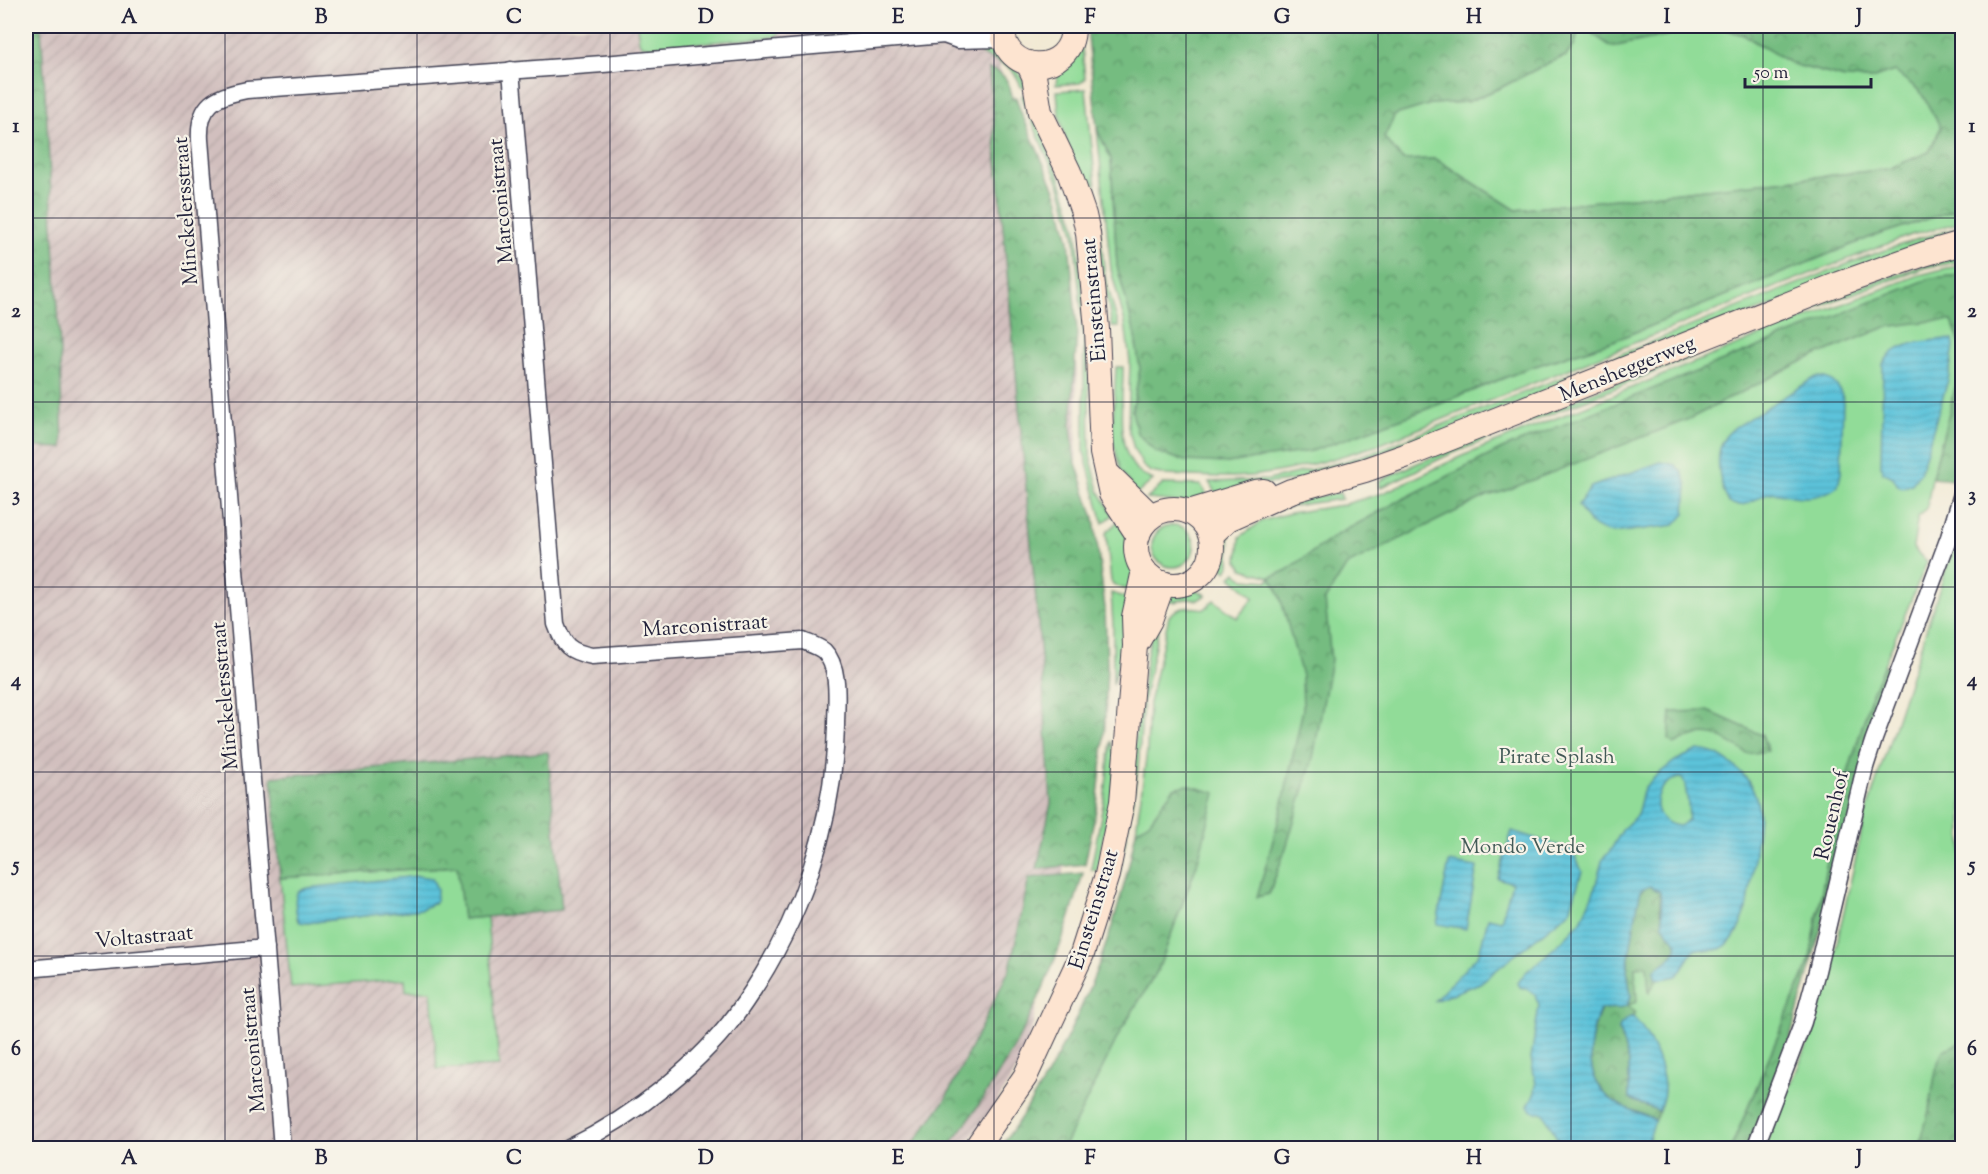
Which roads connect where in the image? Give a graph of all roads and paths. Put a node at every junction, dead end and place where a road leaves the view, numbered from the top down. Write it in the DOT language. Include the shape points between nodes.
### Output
graph roads {
  1 [pos="970,26"];
  2 [pos="1073,26"];
  3 [pos="1004,34"];
  4 [pos="944,35"];
  5 [pos="1040,63"];
  6 [pos="511,70"];
  7 [pos="1962,243"];
  8 [pos="1108,474"];
  9 [pos="1291,491"];
  10 [pos="1962,494"];
  11 [pos="1189,512"];
  12 [pos="1151,516"];
  13 [pos="1138,536"];
  14 [pos="1211,536"];
  15 [pos="1153,577"];
  16 [pos="266,948"];
  17 [pos="26,969"];
  18 [pos="282,1149"];
  19 [pos="569,1149"];
  20 [pos="976,1149"];
  21 [pos="1755,1149"];
  1 -- 4 [label="street, Minckelersstraat" via="957,27"];
  2 -- 5 [label="main road" via="1070,44 1059,58"];
  3 -- 4 [label="street, Minckelersstraat" via="993,39 958,40"];
  3 -- 5 [label="main road" via="1014,55"];
  4 -- 6 [label="street, Minckelersstraat"];
  5 -- 8 [label="main road, Einsteinstraat" via="1034,76 1040,112 1077,192 1088,233 1100,362 1101,438"];
  6 -- 16 [label="street, Minckelersstraat" via="247,90 220,96 203,114 200,140"];
  6 -- 19 [label="street, Marconistraat" via="556,624 561,638 579,654 592,656 803,641 824,651 835,680 836,743 827,810 812,870 777,950 745,1003 698,1057 651,1098"];
  7 -- 9 [label="main road, Mensheggerweg" via="1839,284 1405,456"];
  8 -- 12 [label="main road"];
  8 -- 13 [label="main road, Einsteinstraat" via="1111,494"];
  9 -- 11 [label="main road, Mensheggerweg" via="1255,492"];
  9 -- 14 [label="main road, Mensheggerweg" via="1228,519"];
  10 -- 21 [label="street, Rouenhof" via="1865,767 1806,1012"];
  11 -- 12 [label="main road" via="1177,508"];
  11 -- 14 [label="main road" via="1199,517"];
  12 -- 13 [label="main road"];
  13 -- 15 [label="main road" via="1138,559"];
  14 -- 15 [label="main road" via="1210,560 1195,579 1174,585"];
  15 -- 20 [label="main road, Einsteinstraat" via="1134,617 1122,802 1102,893 1082,954 1025,1077"];
  16 -- 17 [label="street, Voltastraat"];
  16 -- 18 [label="street, Marconistraat"];
}
